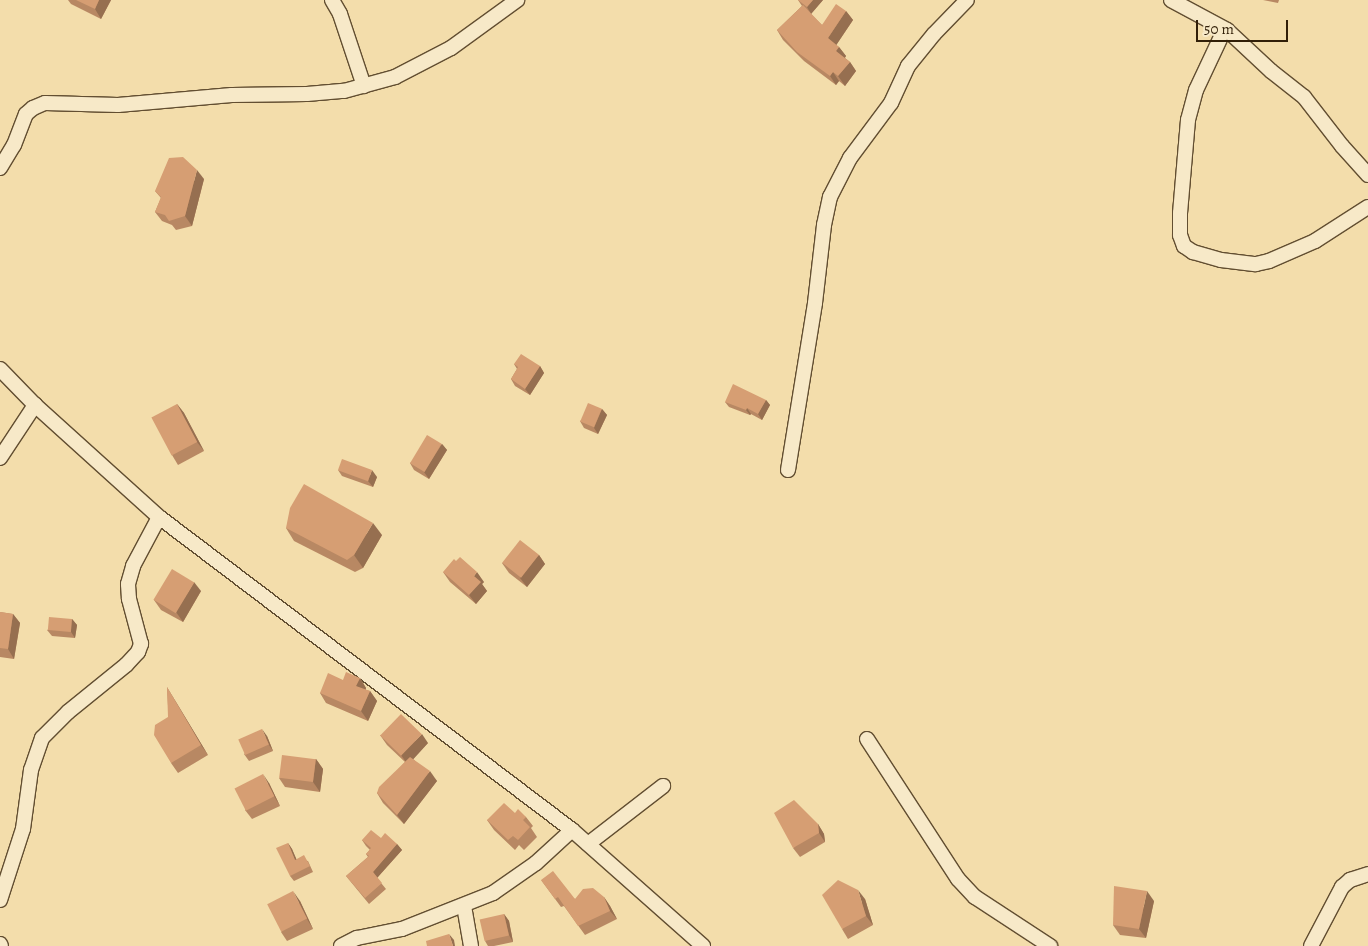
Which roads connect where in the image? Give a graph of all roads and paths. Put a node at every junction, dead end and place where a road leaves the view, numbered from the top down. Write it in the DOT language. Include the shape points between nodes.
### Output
graph roads {
  1 [pos="332,0"];
  2 [pos="517,0"];
  3 [pos="967,0"];
  4 [pos="1171,0"];
  5 [pos="1220,39"];
  6 [pos="364,86"];
  7 [pos="0,168"];
  8 [pos="1368,175"];
  9 [pos="1368,207"];
  10 [pos="0,369"];
  11 [pos="35,405"];
  12 [pos="0,458"];
  13 [pos="788,470"];
  14 [pos="159,517"];
  15 [pos="867,739"];
  16 [pos="663,786"];
  17 [pos="572,830"];
  18 [pos="588,844"];
  19 [pos="1368,874"];
  20 [pos="0,900"];
  21 [pos="464,906"];
  22 [pos="341,946"];
  23 [pos="471,946"];
  24 [pos="703,946"];
  25 [pos="1050,946"];
  26 [pos="1311,946"];
  1 -- 6 [label="street" via="340,14"];
  2 -- 6 [label="street" via="450,48 395,77"];
  3 -- 13 [label="street" via="908,66 890,103 850,158 830,197"];
  4 -- 8 [label="street" via="1227,30 1304,97"];
  5 -- 9 [label="street" via="1196,90 1188,120 1180,213 1180,235 1184,246 1221,260 1256,264 1315,241"];
  6 -- 7 [label="street" via="307,94 232,95 118,105 45,103 26,114 14,145"];
  10 -- 11 [label="street"];
  11 -- 12 [label="street"];
  11 -- 14 [label="street"];
  14 -- 17 [label="street"];
  14 -- 20 [label="street" via="133,566 128,584 141,644 138,652 42,738 30,770 23,829"];
  15 -- 25 [label="street" via="958,879 975,897"];
  16 -- 18 [label="street"];
  17 -- 18 [label="street"];
  17 -- 21 [label="street" via="493,894"];
  18 -- 24 [label="street"];
  19 -- 26 [label="street" via="1350,880 1342,887"];
  21 -- 22 [label="street" via="402,929 357,938"];
  21 -- 23 [label="street"];
}
